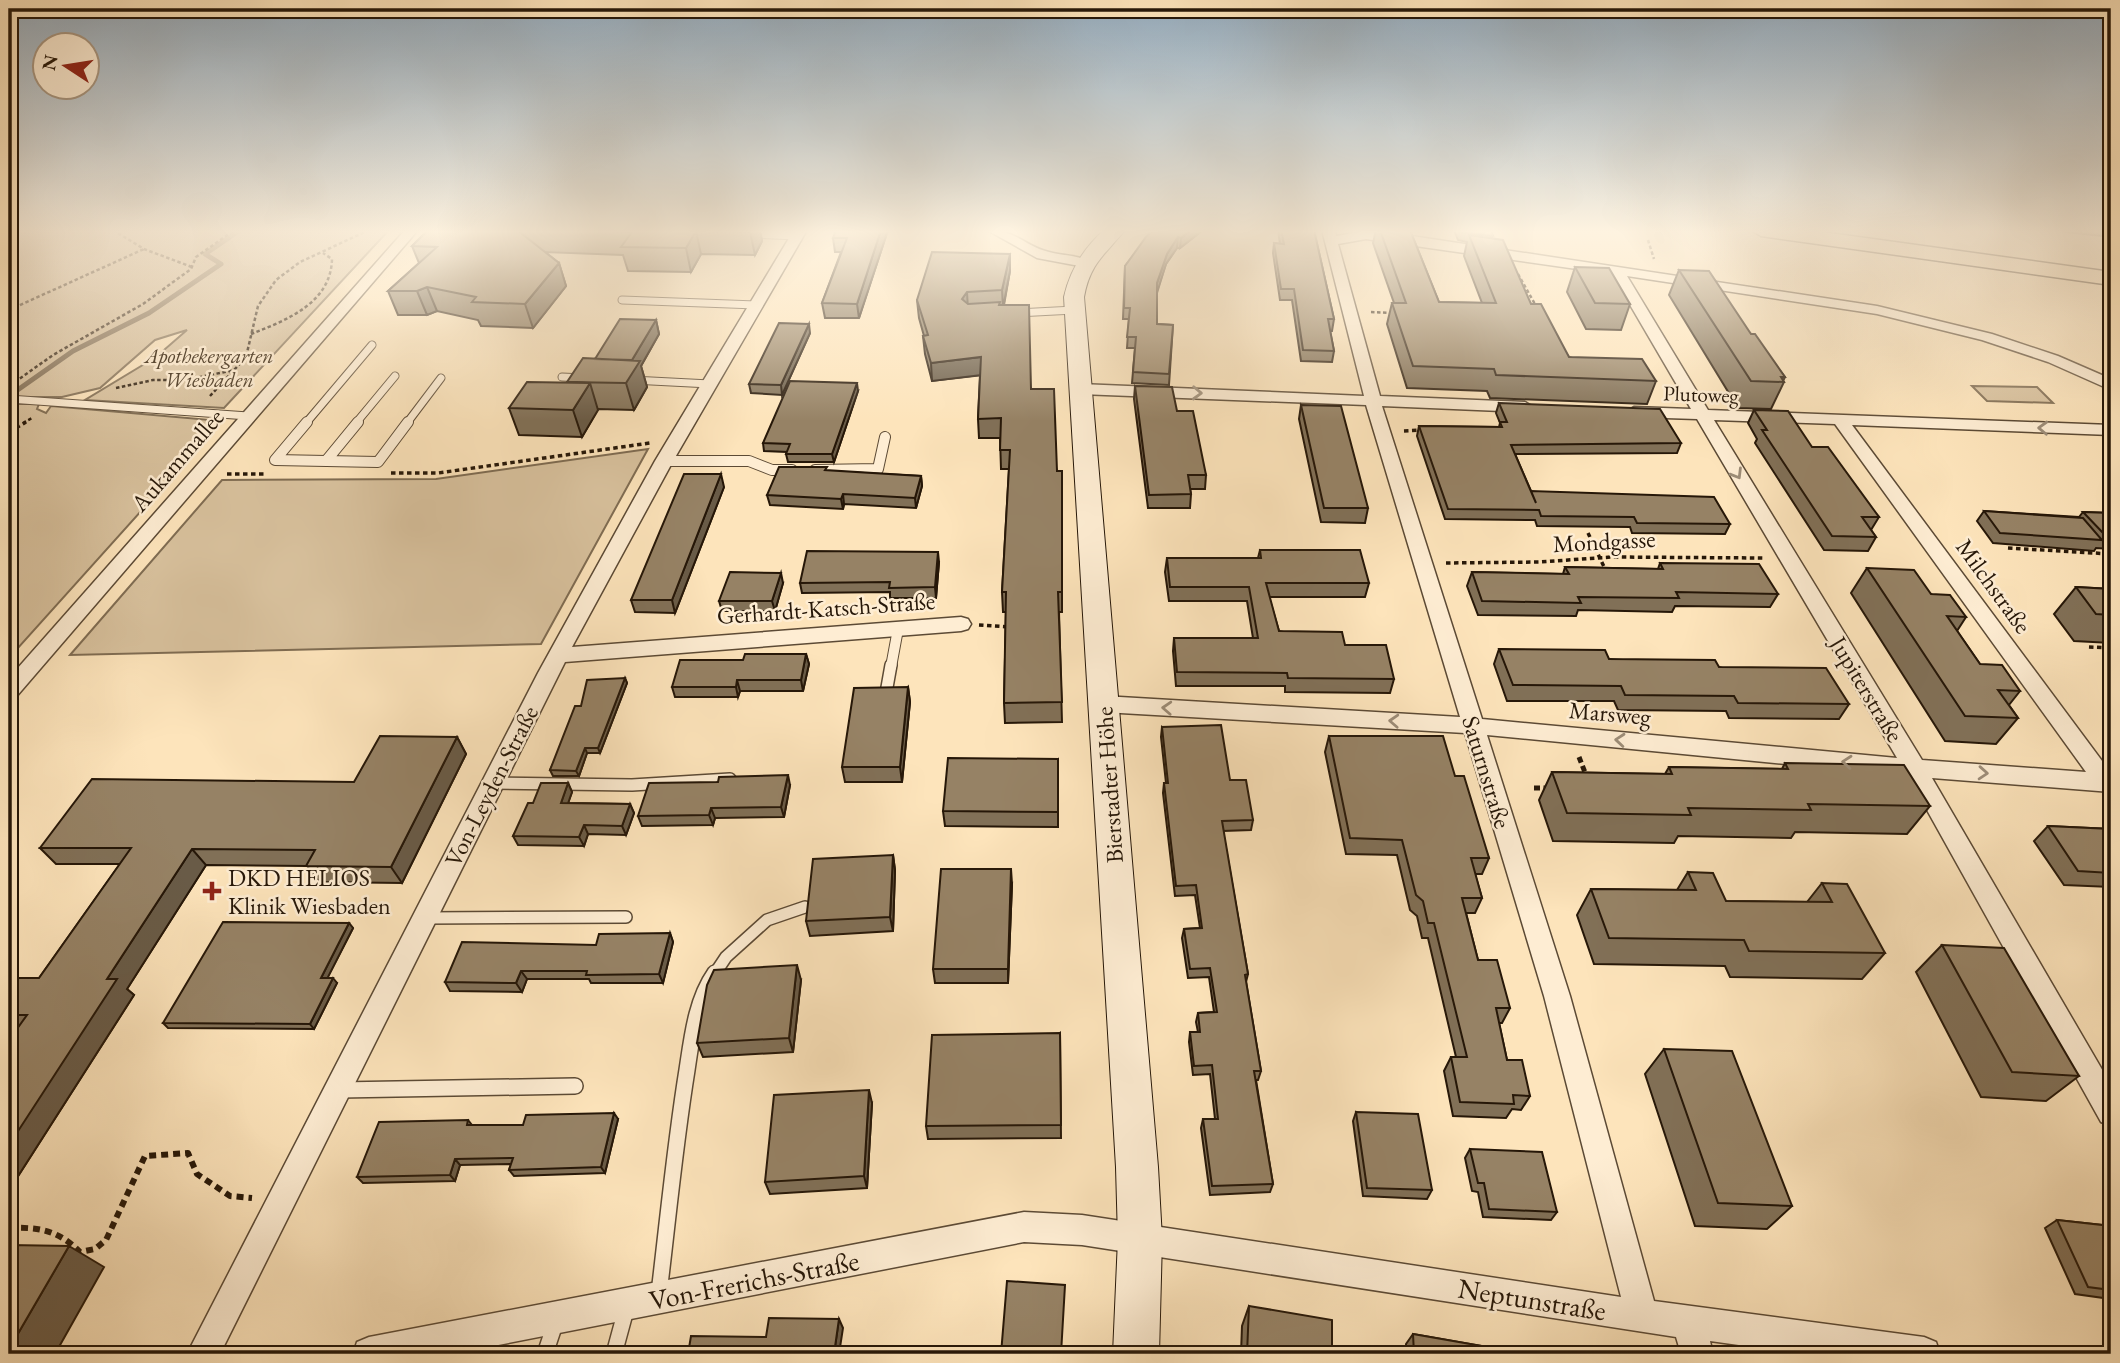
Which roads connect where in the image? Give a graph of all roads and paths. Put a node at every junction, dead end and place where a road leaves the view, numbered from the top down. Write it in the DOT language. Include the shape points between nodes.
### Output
graph roads {
  1 [pos="45,294"];
  2 [pos="157,294"];
  3 [pos="265,294"];
  4 [pos="319,294"];
  5 [pos="356,294"];
  6 [pos="763,294"];
  7 [pos="1075,294"];
  8 [pos="1344,294"];
  9 [pos="1529,294"];
  10 [pos="1630,294"];
  11 [pos="1770,294"];
  12 [pos="622,300"];
  13 [pos="756,305"];
  14 [pos="9,310"];
  15 [pos="1074,310"];
  16 [pos="1349,312"];
  17 [pos="1009,313"];
  18 [pos="1403,313"];
  19 [pos="1541,316"];
  20 [pos="251,334"];
  21 [pos="372,345"];
  22 [pos="236,369"];
  23 [pos="395,376"];
  24 [pos="562,377"];
  25 [pos="441,378"];
  26 [pos="589,378"];
  27 [pos="616,379"];
  28 [pos="710,384"];
  29 [pos="2111,385"];
  30 [pos="9,387"];
  31 [pos="115,388"];
  32 [pos="1080,389"];
  33 [pos="13,399"];
  34 [pos="1372,400"];
  35 [pos="1541,408"];
  36 [pos="195,412"];
  37 [pos="1621,412"];
  38 [pos="248,416"];
  39 [pos="1702,416"];
  40 [pos="1840,421"];
  41 [pos="1431,430"];
  42 [pos="2111,430"];
  43 [pos="1382,431"];
  44 [pos="885,437"];
  45 [pos="677,439"];
  46 [pos="326,461"];
  47 [pos="664,461"];
  48 [pos="385,473"];
  49 [pos="198,474"];
  50 [pos="265,474"];
  51 [pos="1588,533"];
  52 [pos="2008,548"];
  53 [pos="2111,554"];
  54 [pos="1601,558"];
  55 [pos="1788,559"];
  56 [pos="1423,562"];
  57 [pos="1607,573"];
  58 [pos="961,624"];
  59 [pos="1016,627"];
  60 [pos="898,629"];
  61 [pos="2089,647"];
  62 [pos="2111,649"];
  63 [pos="559,655"];
  64 [pos="9,692"];
  65 [pos="887,693"];
  66 [pos="1103,704"];
  67 [pos="1473,726"];
  68 [pos="1570,736"];
  69 [pos="1915,768"];
  70 [pos="740,778"];
  71 [pos="1587,778"];
  72 [pos="492,783"];
  73 [pos="2109,783"];
  74 [pos="1534,788"];
  75 [pos="1557,789"];
  76 [pos="805,907"];
  77 [pos="626,916"];
  78 [pos="423,919"];
  79 [pos="575,1086"];
  80 [pos="337,1090"];
  81 [pos="2111,1112"];
  82 [pos="281,1200"];
  83 [pos="9,1228"];
  84 [pos="1140,1238"];
  85 [pos="658,1299"];
  86 [pos="628,1305"];
  87 [pos="1642,1316"];
  88 [pos="556,1319"];
  89 [pos="1688,1322"];
  90 [pos="203,1354"];
  91 [pos="369,1354"];
  92 [pos="545,1354"];
  93 [pos="614,1354"];
  94 [pos="1136,1354"];
  95 [pos="1697,1354"];
  96 [pos="1924,1354"];
  1 -- 14 [label="path"];
  2 -- 30 [label="path" via="53,355"];
  3 -- 20 [label="path" via="253,317"];
  4 -- 20 [label="path" via="279,324"];
  5 -- 38 [label="street, Aukammallee"];
  6 -- 13 [label="street, Von-Leyden-Straße"];
  7 -- 15 [label="main road, Bierstadter Höhe"];
  8 -- 16 [label="street, Saturnstraße"];
  9 -- 19 [label="path"];
  10 -- 39 [label="street, Jupiterstraße"];
  11 -- 29 [label="street" via="1938,324 2053,359"];
  12 -- 13 [label="lane"];
  13 -- 28 [label="street, Von-Leyden-Straße"];
  15 -- 17 [label="lane"];
  15 -- 32 [label="main road, Bierstadter Höhe"];
  16 -- 18 [label="path"];
  16 -- 34 [label="street, Saturnstraße"];
  20 -- 22 [label="path" via="248,353"];
  21 -- 46 [label="lane" via="275,460"];
  22 -- 31 [label="path"];
  22 -- 36 [label="path"];
  23 -- 46 [label="lane"];
  24 -- 26 [label="lane"];
  25 -- 46 [label="lane" via="378,462"];
  27 -- 28 [label="lane"];
  28 -- 45 [label="street, Von-Leyden-Straße"];
  32 -- 34 [label="street, one-way"];
  32 -- 66 [label="main road, Bierstadter Höhe"];
  33 -- 36 [label="lane"];
  34 -- 35 [label="street"];
  34 -- 43 [label="street, Saturnstraße"];
  36 -- 38 [label="lane"];
  37 -- 39 [label="street, Plutoweg"];
  38 -- 49 [label="street, Aukammallee"];
  39 -- 40 [label="street, Plutoweg"];
  39 -- 55 [label="street, Jupiterstraße, one-way"];
  42 -- 40 [label="street, Plutoweg, one-way"];
  40 -- 73 [label="street, Milchstraße"];
  41 -- 43 [label="path"];
  43 -- 56 [label="street, Saturnstraße"];
  44 -- 47 [label="lane" via="878,469 772,470 748,461"];
  45 -- 47 [label="street, Von-Leyden-Straße"];
  45 -- 48 [label="path" via="438,472"];
  47 -- 63 [label="street, Von-Leyden-Straße"];
  49 -- 50 [label="path"];
  49 -- 64 [label="street, Aukammallee"];
  51 -- 54 [label="path"];
  52 -- 53 [label="path"];
  54 -- 55 [label="path, Mondgasse"];
  54 -- 56 [label="path, Mondgasse"];
  54 -- 57 [label="path"];
  55 -- 69 [label="street, Jupiterstraße"];
  56 -- 67 [label="street, Saturnstraße"];
  58 -- 59 [label="path, Gerhardt-Katsch-Straße"];
  58 -- 60 [label="street, Gerhardt-Katsch-Straße"];
  60 -- 63 [label="street, Gerhardt-Katsch-Straße"];
  60 -- 65 [label="lane"];
  61 -- 62 [label="path"];
  63 -- 72 [label="street, Von-Leyden-Straße"];
  67 -- 66 [label="street, Marsweg, one-way"];
  66 -- 84 [label="main road, Bierstadter Höhe"];
  67 -- 68 [label="street, Marsweg"];
  67 -- 87 [label="street, Saturnstraße" via="1557,996"];
  69 -- 68 [label="street, Marsweg, one-way"];
  68 -- 71 [label="path"];
  69 -- 73 [label="street, Marsweg, one-way"];
  69 -- 81 [label="street, Jupiterstraße"];
  70 -- 72 [label="lane" via="632,785"];
  72 -- 78 [label="street, Von-Leyden-Straße"];
  74 -- 75 [label="path"];
  76 -- 85 [label="lane" via="767,920 726,957 707,984 695,1022 682,1100"];
  77 -- 78 [label="lane"];
  78 -- 80 [label="street, Von-Leyden-Straße"];
  79 -- 80 [label="lane"];
  80 -- 82 [label="street, Von-Leyden-Straße"];
  82 -- 83 [label="path" via="230,1196 197,1174 188,1153 145,1156 106,1240 95,1249 80,1252 64,1234 40,1227"];
  82 -- 90 [label="street, Von-Leyden-Straße"];
  84 -- 85 [label="street, Von-Frerichs-Straße" via="1024,1227"];
  84 -- 87 [label="street, Neptunstraße"];
  84 -- 94 [label="main road, Bierstadter Höhe"];
  85 -- 86 [label="street, Von-Frerichs-Straße"];
  86 -- 88 [label="street, Von-Frerichs-Straße"];
  86 -- 93 [label="lane"];
  87 -- 89 [label="street, Neptunstraße"];
  88 -- 91 [label="street, Von-Frerichs-Straße"];
  88 -- 92 [label="lane"];
  89 -- 95 [label="street"];
  89 -- 96 [label="street, Neptunstraße"];
}
